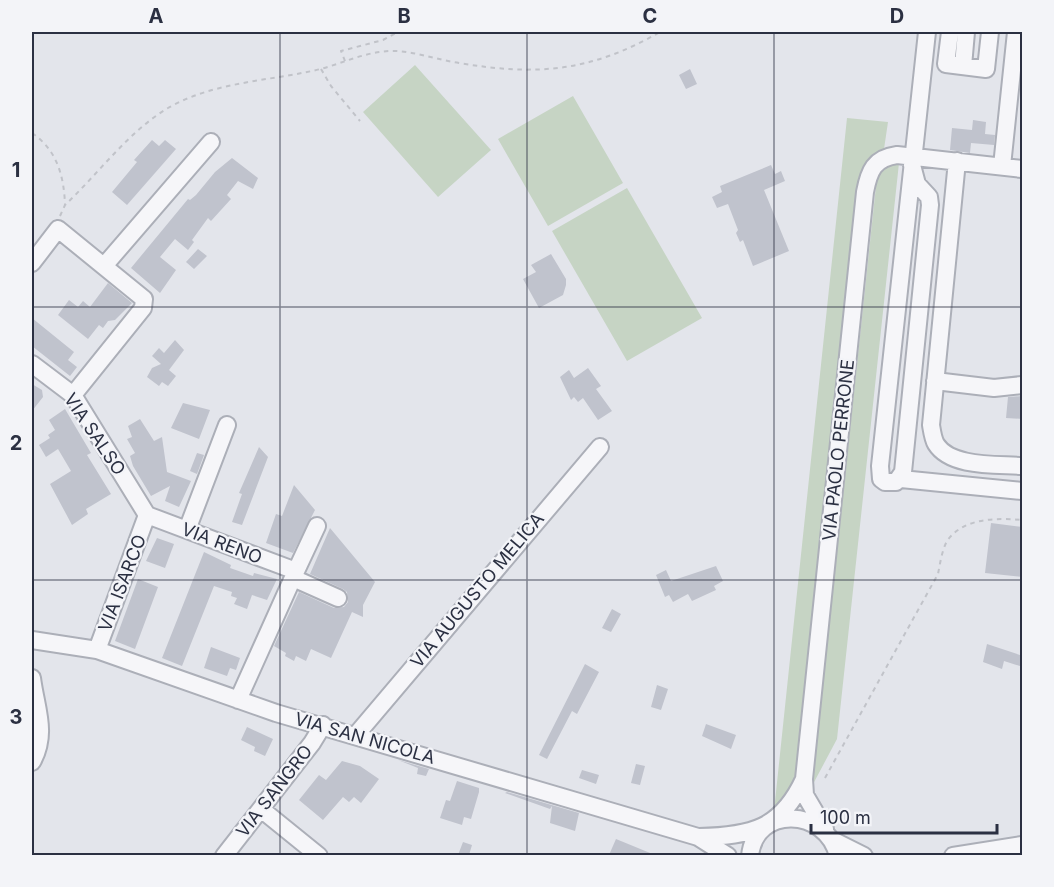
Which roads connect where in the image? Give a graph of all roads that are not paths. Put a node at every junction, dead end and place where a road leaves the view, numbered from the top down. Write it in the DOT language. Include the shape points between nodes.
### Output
graph roads {
  1 [pos="927,32"];
  2 [pos="950,32"];
  3 [pos="966,32"];
  4 [pos="990,32"];
  5 [pos="1016,32"];
  6 [pos="963,66"];
  7 [pos="1017,80"];
  8 [pos="211,142"];
  9 [pos="913,161"];
  10 [pos="957,161"];
  11 [pos="1002,166"];
  12 [pos="1023,169"];
  13 [pos="32,263"];
  14 [pos="104,266"];
  15 [pos="32,364"];
  16 [pos="935,381"];
  17 [pos="1023,385"];
  18 [pos="74,395"];
  19 [pos="227,425"];
  20 [pos="600,447"];
  21 [pos="1023,466"];
  22 [pos="901,479"];
  23 [pos="1023,491"];
  24 [pos="147,515"];
  25 [pos="317,526"];
  26 [pos="188,530"];
  27 [pos="295,575"];
  28 [pos="338,598"];
  29 [pos="32,640"];
  30 [pos="96,650"];
  31 [pos="32,678"];
  32 [pos="238,700"];
  33 [pos="323,725"];
  34 [pos="356,735"];
  35 [pos="32,762"];
  36 [pos="804,779"];
  37 [pos="261,809"];
  38 [pos="768,826"];
  39 [pos="698,837"];
  40 [pos="832,842"];
  41 [pos="1023,845"];
  42 [pos="1000,852"];
  43 [pos="224,855"];
  44 [pos="319,855"];
  45 [pos="728,855"];
  46 [pos="750,855"];
  47 [pos="864,855"];
  48 [pos="953,855"];
  1 -- 9 [label="street"];
  2 -- 6 [label="street" via="946,64"];
  3 -- 6 [label="street"];
  4 -- 6 [label="street" via="986,69"];
  5 -- 7 [label="street"];
  7 -- 11 [label="street"];
  8 -- 14 [label="street"];
  9 -- 10 [label="street"];
  9 -- 22 [label="street" via="917,184 929,197 930,205"];
  9 -- 22 [label="street" via="880,466 885,482"];
  9 -- 36 [label="street, VIA PAOLO PERRONE" via="884,157 870,171 865,192"];
  10 -- 11 [label="street"];
  10 -- 16 [label="street"];
  11 -- 12 [label="street"];
  13 -- 14 [label="street" via="58,229"];
  14 -- 18 [label="street" via="144,300 143,308"];
  15 -- 18 [label="street, VIA SALSO"];
  16 -- 17 [label="street" via="994,388"];
  16 -- 21 [label="street" via="931,425 935,443 944,453 958,460"];
  18 -- 24 [label="street, VIA SALSO"];
  19 -- 26 [label="street"];
  20 -- 34 [label="street, VIA AUGUSTO MELICA"];
  22 -- 23 [label="street"];
  24 -- 26 [label="street, VIA RENO"];
  24 -- 30 [label="street, VIA ISARCO"];
  25 -- 27 [label="street"];
  26 -- 27 [label="street, VIA RENO"];
  27 -- 28 [label="street, VIA RENO"];
  27 -- 32 [label="street"];
  29 -- 30 [label="street, VIA SAN NICOLA"];
  30 -- 32 [label="street, VIA SAN NICOLA"];
  31 -- 35 [label="street" via="42,734"];
  32 -- 33 [label="street, VIA SAN NICOLA"];
  33 -- 34 [label="street, VIA SAN NICOLA"];
  33 -- 37 [label="street, VIA SANGRO"];
  34 -- 39 [label="street, VIA SAN NICOLA"];
  36 -- 38 [label="street, VIA PAOLO PERRONE" via="788,807"];
  36 -- 40 [label="street, VIA PAOLO PERRONE" via="806,795"];
  37 -- 43 [label="street, VIA SANGRO"];
  37 -- 44 [label="street"];
  38 -- 39 [label="street, VIA SAN NICOLA" via="753,832"];
  38 -- 40 [label="street, VIA SAN NICOLA" via="793,817 809,820"];
  38 -- 46 [label="street" via="757,837"];
  39 -- 45 [label="street, VIA SAN NICOLA"];
  40 -- 47 [label="street, VIA SAN NICOLA"];
  41 -- 42 [label="street"];
  42 -- 48 [label="street"];
}
